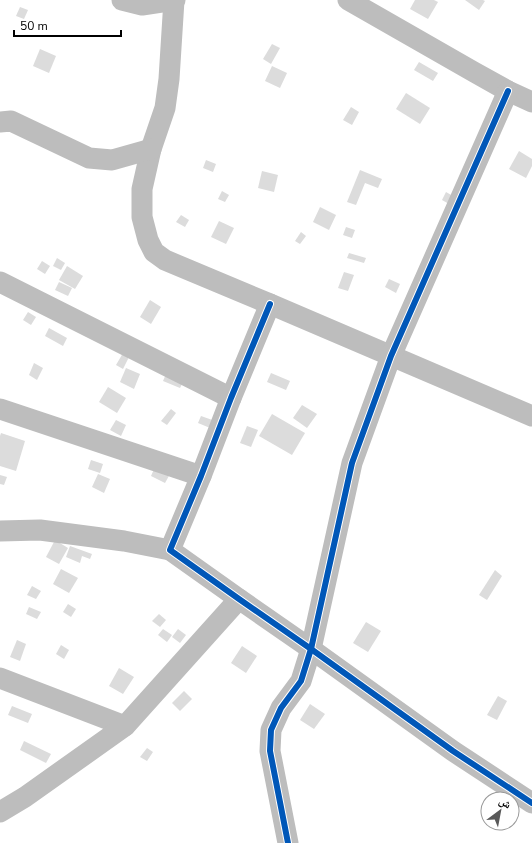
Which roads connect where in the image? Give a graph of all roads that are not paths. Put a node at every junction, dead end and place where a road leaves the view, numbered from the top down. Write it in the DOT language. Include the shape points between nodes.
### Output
graph roads {
  1 [pos="122,0"];
  2 [pos="174,0"];
  3 [pos="358,3"];
  4 [pos="508,90"];
  5 [pos="532,102"];
  6 [pos="0,122"];
  7 [pos="151,148"];
  8 [pos="0,282"];
  9 [pos="270,304"];
  10 [pos="391,356"];
  11 [pos="231,398"];
  12 [pos="0,409"];
  13 [pos="531,413"];
  14 [pos="201,476"];
  15 [pos="0,531"];
  16 [pos="170,550"];
  17 [pos="239,599"];
  18 [pos="311,649"];
  19 [pos="0,678"];
  20 [pos="125,726"];
  21 [pos="532,803"];
  22 [pos="0,812"];
  23 [pos="288,843"];
  1 -- 2 [label="street" via="142,5"];
  2 -- 7 [label="street" via="169,79 164,108"];
  3 -- 4 [label="street"];
  4 -- 5 [label="street"];
  4 -- 10 [label="street"];
  6 -- 7 [label="street" via="11,121 89,158 112,160"];
  7 -- 9 [label="street" via="142,189 142,217 154,252 165,260"];
  8 -- 11 [label="street"];
  9 -- 10 [label="street"];
  9 -- 11 [label="street"];
  10 -- 13 [label="street"];
  10 -- 18 [label="street" via="352,463"];
  11 -- 14 [label="street"];
  12 -- 14 [label="street"];
  14 -- 16 [label="street"];
  15 -- 16 [label="street" via="40,530"];
  16 -- 17 [label="street"];
  17 -- 18 [label="street"];
  17 -- 20 [label="street"];
  18 -- 21 [label="street" via="453,751"];
  18 -- 23 [label="street" via="301,681 281,708 271,730 270,751"];
  19 -- 20 [label="street"];
  20 -- 22 [label="street"];
}
